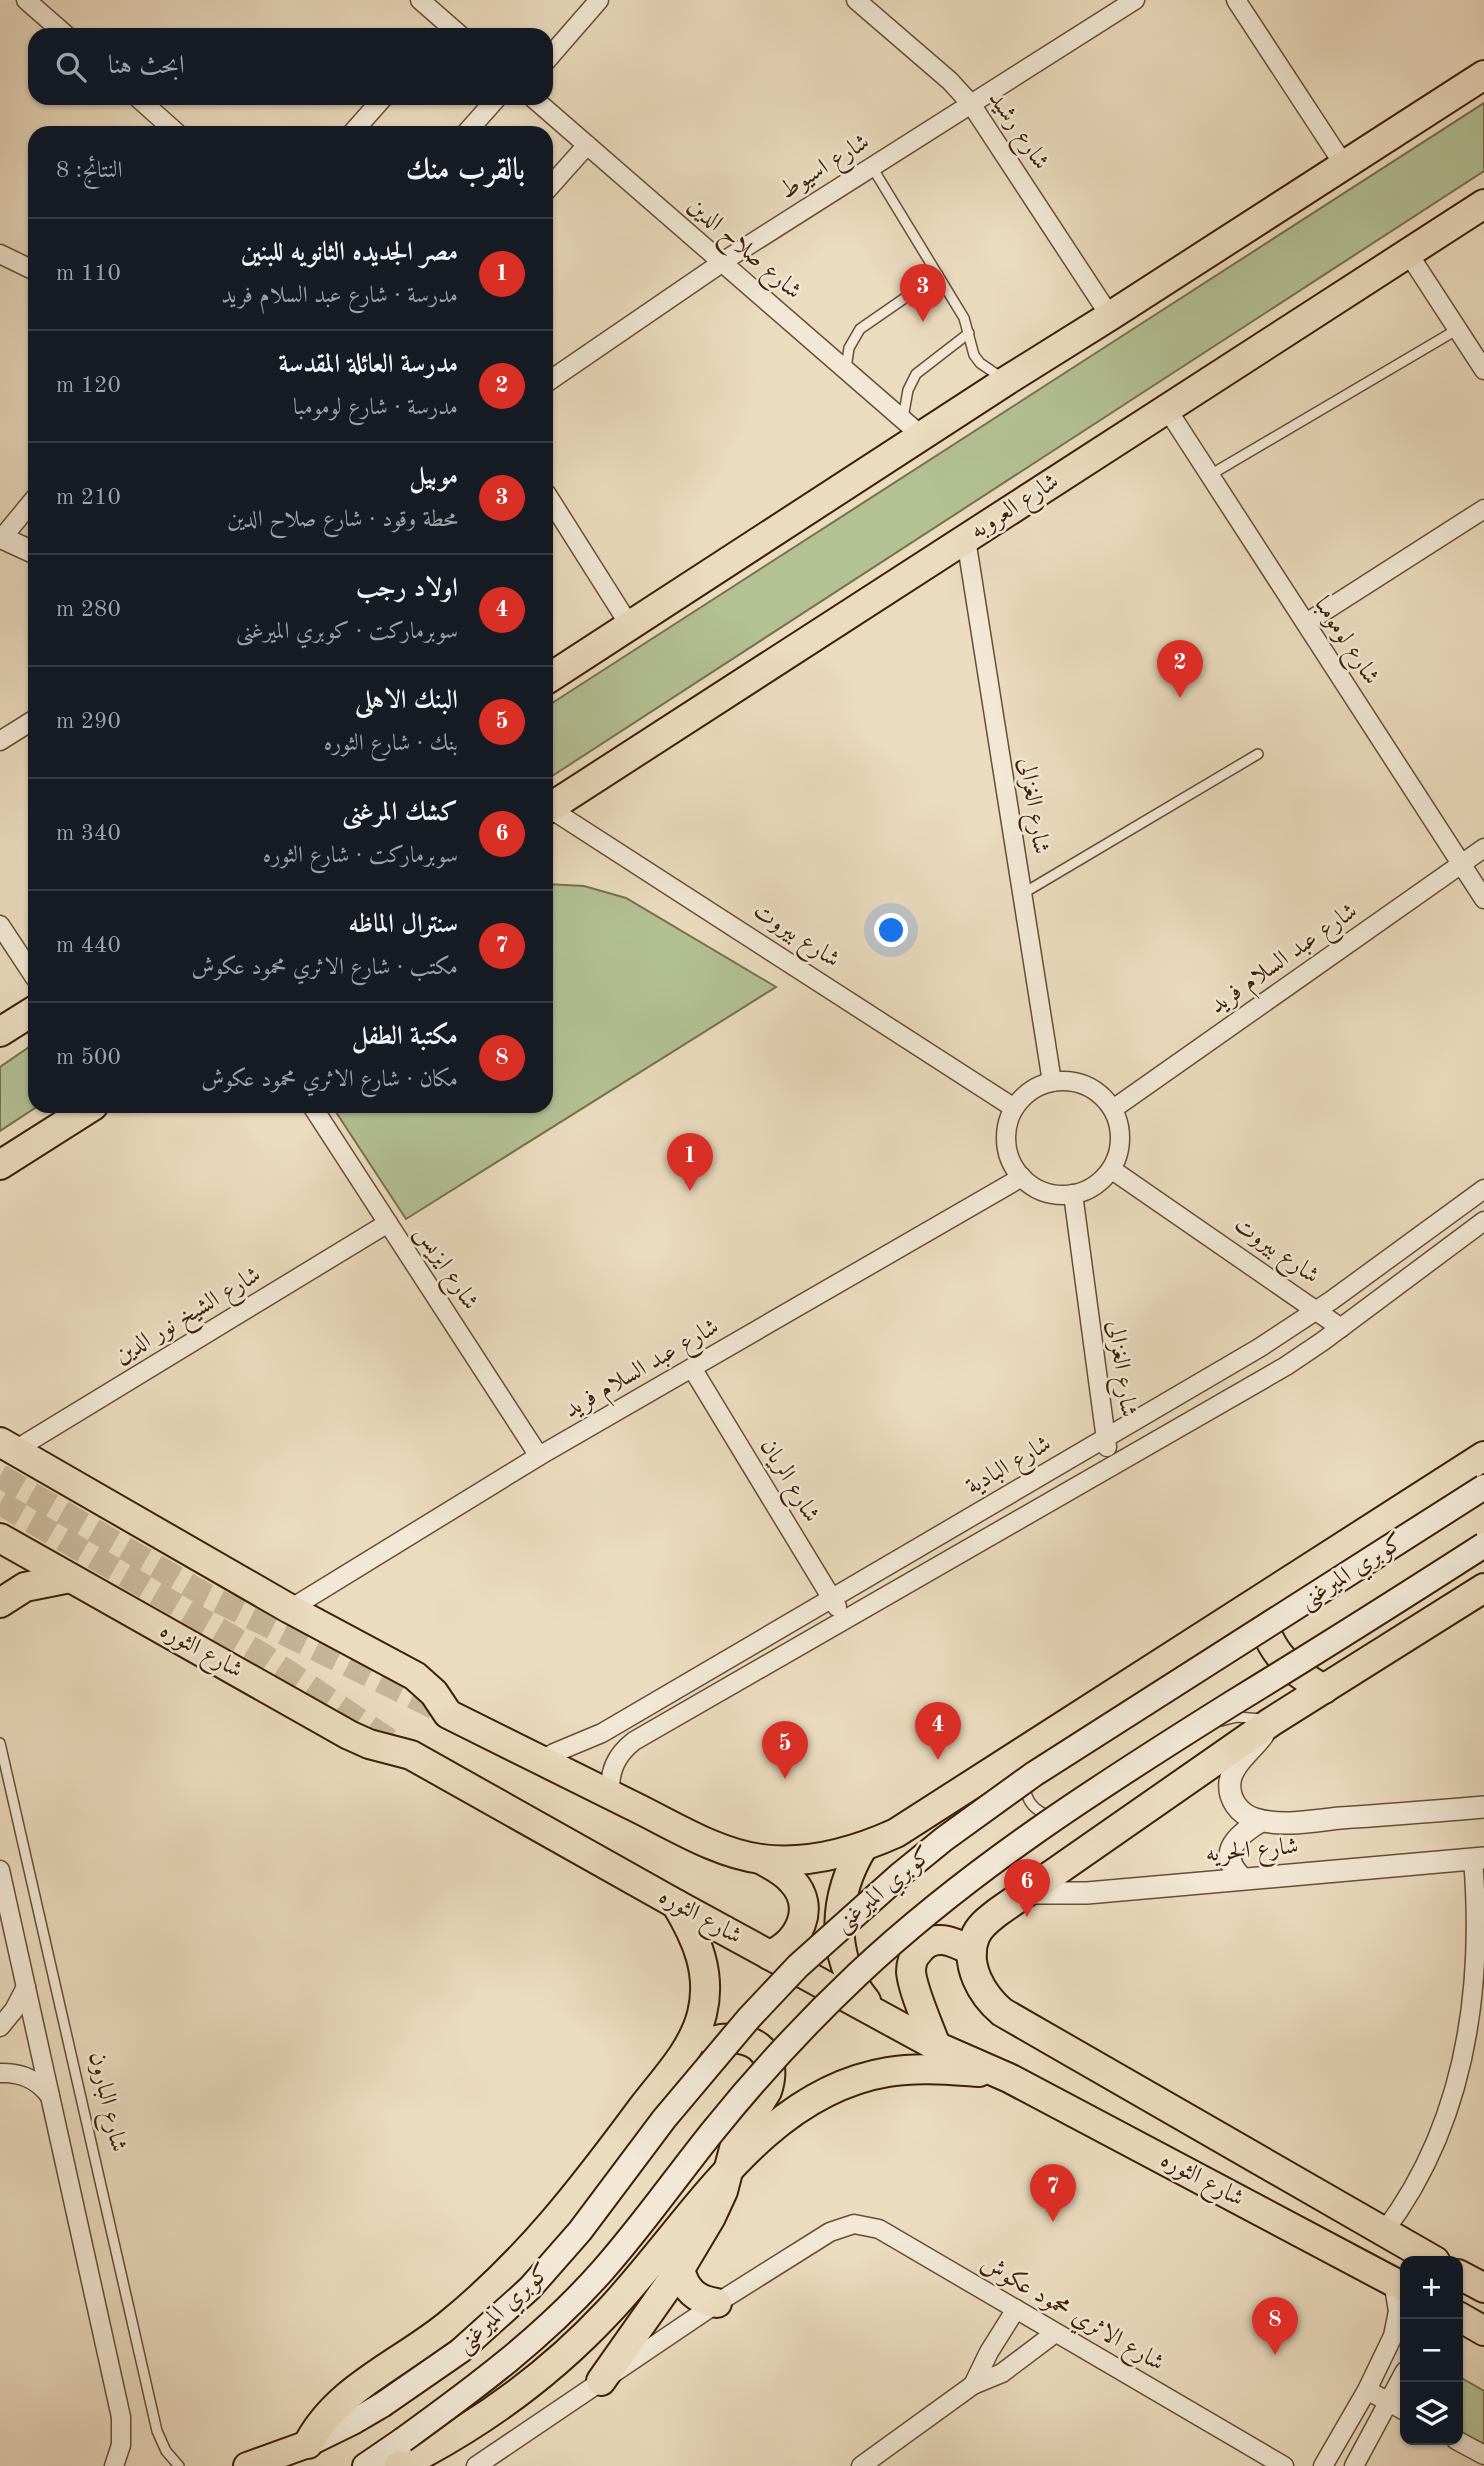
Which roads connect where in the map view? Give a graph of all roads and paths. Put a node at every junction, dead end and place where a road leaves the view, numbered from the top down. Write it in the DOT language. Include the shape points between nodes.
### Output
graph roads {
  1 [pos="26,0"];
  2 [pos="420,0"];
  3 [pos="599,0"];
  4 [pos="856,0"];
  5 [pos="1135,0"];
  6 [pos="1236,0"];
  7 [pos="58,28"];
  8 [pos="446,28"];
  9 [pos="553,53"];
  10 [pos="1484,75"];
  11 [pos="971,103"];
  12 [pos="146,105"];
  13 [pos="377,105"];
  14 [pos="491,105"];
  15 [pos="541,105"];
  16 [pos="169,126"];
  17 [pos="358,126"];
  18 [pos="472,126"];
  19 [pos="587,145"];
  20 [pos="1345,165"];
  21 [pos="872,167"];
  22 [pos="553,183"];
  23 [pos="1484,204"];
  24 [pos="1408,253"];
  25 [pos="0,254"];
  26 [pos="722,263"];
  27 [pos="28,268"];
  28 [pos="938,275"];
  29 [pos="1110,316"];
  30 [pos="1458,329"];
  31 [pos="969,333"];
  32 [pos="845,370"];
  33 [pos="1484,370"];
  34 [pos="553,378"];
  35 [pos="1006,381"];
  36 [pos="1167,409"];
  37 [pos="912,428"];
  38 [pos="1210,475"];
  39 [pos="553,504"];
  40 [pos="28,506"];
  41 [pos="1484,509"];
  42 [pos="1,537"];
  43 [pos="966,538"];
  44 [pos="28,550"];
  45 [pos="1306,623"];
  46 [pos="630,626"];
  47 [pos="553,676"];
  48 [pos="28,723"];
  49 [pos="0,741"];
  50 [pos="1258,754"];
  51 [pos="553,806"];
  52 [pos="553,812"];
  53 [pos="1484,848"];
  54 [pos="1460,865"];
  55 [pos="1023,894"];
  56 [pos="1484,899"];
  57 [pos="0,925"];
  58 [pos="28,967"];
  59 [pos="28,1014"];
  60 [pos="0,1032"];
  61 [pos="1052,1082"];
  62 [pos="1014,1108"];
  63 [pos="1112,1109"];
  64 [pos="82,1113"];
  65 [pos="317,1113"];
  66 [pos="0,1165"];
  67 [pos="1111,1169"];
  68 [pos="1022,1177"];
  69 [pos="1484,1189"];
  70 [pos="1073,1194"];
  71 [pos="1484,1221"];
  72 [pos="388,1223"];
  73 [pos="1316,1311"];
  74 [pos="1341,1328"];
  75 [pos="692,1368"];
  76 [pos="1106,1438"];
  77 [pos="7,1446"];
  78 [pos="539,1456"];
  79 [pos="1484,1456"];
  80 [pos="1110,1467"];
  81 [pos="1484,1487"];
  82 [pos="0,1538"];
  83 [pos="1484,1545"];
  84 [pos="70,1578"];
  85 [pos="1484,1588"];
  86 [pos="832,1598"];
  87 [pos="1258,1600"];
  88 [pos="0,1603"];
  89 [pos="290,1609"];
  90 [pos="845,1619"];
  91 [pos="1324,1689"];
  92 [pos="1271,1722"];
  93 [pos="0,1743"];
  94 [pos="1059,1745"];
  95 [pos="542,1760"];
  96 [pos="610,1794"];
  97 [pos="1484,1807"];
  98 [pos="1261,1821"];
  99 [pos="863,1847"];
  100 [pos="1479,1858"];
  101 [pos="760,1859"];
  102 [pos="0,1870"];
  103 [pos="1241,1878"];
  104 [pos="1026,1893"];
  105 [pos="676,1904"];
  106 [pos="972,1951"];
  107 [pos="769,1955"];
  108 [pos="26,1987"];
  109 [pos="874,2010"];
  110 [pos="0,2027"];
  111 [pos="936,2046"];
  112 [pos="685,2051"];
  113 [pos="994,2072"];
  114 [pos="0,2073"];
  115 [pos="50,2096"];
  116 [pos="727,2173"];
  117 [pos="1383,2233"];
  118 [pos="1425,2256"];
  119 [pos="680,2269"];
  120 [pos="1463,2277"];
  121 [pos="1399,2284"];
  122 [pos="1484,2288"];
  123 [pos="717,2303"];
  124 [pos="1016,2309"];
  125 [pos="1055,2333"];
  126 [pos="601,2381"];
  127 [pos="1403,2382"];
  128 [pos="973,2385"];
  129 [pos="1367,2390"];
  130 [pos="1398,2407"];
  131 [pos="1463,2443"];
  132 [pos="308,2444"];
  133 [pos="401,2453"];
  134 [pos="1484,2455"];
  135 [pos="868,2461"];
  136 [pos="114,2466"];
  137 [pos="179,2466"];
  138 [pos="247,2466"];
  139 [pos="365,2466"];
  140 [pos="476,2466"];
  141 [pos="891,2466"];
  142 [pos="1284,2466"];
  143 [pos="1323,2466"];
  144 [pos="1354,2466"];
  1 -- 7 [label="street"];
  2 -- 8 [label="street"];
  3 -- 9 [label="street"];
  4 -- 11 [label="street, شارع رشيد"];
  5 -- 11 [label="street, شارع اسيوط"];
  6 -- 20 [label="street"];
  10 -- 20 [label="highway"];
  11 -- 21 [label="street, شارع اسيوط"];
  11 -- 29 [label="street, شارع رشيد"];
  12 -- 16 [label="street"];
  13 -- 17 [label="street"];
  14 -- 18 [label="street"];
  15 -- 19 [label="street, شارع صلاح الدين"];
  19 -- 22 [label="street"];
  19 -- 26 [label="street, شارع صلاح الدين"];
  20 -- 29 [label="highway"];
  21 -- 26 [label="street, شارع اسيوط"];
  21 -- 28 [label="lane"];
  23 -- 24 [label="highway, شارع العروبه"];
  24 -- 30 [label="street"];
  24 -- 36 [label="highway, شارع العروبه"];
  25 -- 27 [label="street"];
  26 -- 32 [label="street, شارع صلاح الدين"];
  26 -- 34 [label="street, شارع اسيوط"];
  28 -- 31 [label="lane"];
  28 -- 32 [label="lane" via="860,329 849,348"];
  29 -- 35 [label="highway"];
  30 -- 33 [label="street"];
  30 -- 38 [label="lane"];
  31 -- 35 [label="lane" via="980,363"];
  31 -- 37 [label="lane" via="916,374 908,390"];
  32 -- 37 [label="street, شارع صلاح الدين"];
  35 -- 37 [label="highway"];
  36 -- 38 [label="street, شارع لومومبا"];
  36 -- 43 [label="highway, شارع العروبه"];
  37 -- 46 [label="highway"];
  38 -- 45 [label="street, شارع لومومبا"];
  39 -- 46 [label="street"];
  40 -- 42 [label="street"];
  41 -- 45 [label="street"];
  42 -- 44 [label="street"];
  43 -- 51 [label="highway, شارع العروبه"];
  43 -- 55 [label="street, شارع الغزالى"];
  45 -- 54 [label="street, شارع لومومبا"];
  46 -- 47 [label="highway"];
  48 -- 49 [label="street"];
  50 -- 55 [label="lane"];
  52 -- 62 [label="street, شارع بيروت"];
  53 -- 54 [label="street, شارع عبد السلام فريد"];
  54 -- 56 [label="street, شارع لومومبا"];
  54 -- 63 [label="street, شارع عبد السلام فريد"];
  55 -- 61 [label="street, شارع الغزالى"];
  57 -- 58 [label="street"];
  59 -- 60 [label="highway"];
  61 -- 62 [label="street" via="1031,1091"];
  61 -- 63 [label="street" via="1080,1083"];
  62 -- 68 [label="street" via="1007,1128 1007,1149"];
  63 -- 67 [label="street" via="1121,1139"];
  64 -- 66 [label="highway"];
  65 -- 72 [label="street, شارع ايزيس"];
  67 -- 70 [label="street" via="1094,1185"];
  67 -- 73 [label="street, شارع بيروت"];
  68 -- 70 [label="street" via="1046,1192"];
  68 -- 75 [label="street, شارع عبد السلام فريد"];
  69 -- 73 [label="street, شارع البادية"];
  70 -- 76 [label="street, شارع الغزالى"];
  71 -- 74 [label="street, شارع البادية"];
  72 -- 77 [label="street, شارع الشيخ نور الدين"];
  72 -- 78 [label="street, شارع ايزيس"];
  73 -- 74 [label="street, شارع بيروت"];
  73 -- 76 [label="street, شارع البادية"];
  74 -- 80 [label="street, شارع البادية" via="1286,1366"];
  75 -- 78 [label="street, شارع عبد السلام فريد"];
  75 -- 86 [label="street, شارع الريان"];
  76 -- 80 [label="street, شارع الغزالى"];
  76 -- 86 [label="street, شارع البادية"];
  77 -- 89 [label="highway"];
  78 -- 89 [label="street, شارع عبد السلام فريد"];
  79 -- 87 [label="highway"];
  80 -- 90 [label="street, شارع البادية"];
  81 -- 132 [label="main road, كوبري الميرغنى, bridge" via="1034,1774 944,1839 798,1966 749,2018 530,2288 460,2351 382,2405"];
  82 -- 84 [label="highway, شارع الثوره"];
  83 -- 133 [label="main road, كوبري الميرغنى, bridge" via="1085,1796 937,1905 789,2043 568,2308"];
  84 -- 88 [label="highway" via="25,1587"];
  84 -- 105 [label="highway, شارع الثوره" via="349,1735 411,1755"];
  85 -- 91 [label="highway"];
  86 -- 90 [label="street, شارع الريان"];
  86 -- 95 [label="street, شارع البادية" via="602,1732"];
  87 -- 91 [label="highway" via="1263,1628 1277,1654"];
  87 -- 99 [label="highway" via="1220,1630 895,1832"];
  89 -- 95 [label="highway" via="415,1676 448,1714"];
  90 -- 96 [label="street, شارع البادية" via="634,1741 614,1764"];
  91 -- 92 [label="highway"];
  92 -- 94 [label="lane" via="1249,1716 1215,1723 1075,1811 1055,1817 1028,1800 1025,1779 1037,1760"];
  92 -- 98 [label="street, شارع الحريه" via="1237,1765 1230,1783 1239,1810"];
  92 -- 104 [label="highway"];
  93 -- 137 [label="lane, شارع البارون" via="157,2431"];
  95 -- 96 [label="highway"];
  96 -- 101 [label="highway" via="704,1841"];
  97 -- 98 [label="street, شارع الحريه" via="1287,1823"];
  98 -- 103 [label="street" via="1232,1845 1231,1863"];
  99 -- 101 [label="highway" via="811,1858"];
  99 -- 109 [label="highway" via="847,1876 839,1928 845,1964"];
  100 -- 103 [label="street, شارع الحريه"];
  100 -- 117 [label="street" via="1481,1962 1470,2065 1433,2153"];
  101 -- 107 [label="highway" via="792,1880 804,1906 798,1933 786,1947"];
  102 -- 108 [label="street"];
  103 -- 104 [label="street, شارع الحريه" via="1087,1893"];
  104 -- 106 [label="highway" via="982,1926"];
  105 -- 107 [label="highway, شارع الثوره"];
  105 -- 112 [label="highway" via="694,1934 705,1974 702,2014"];
  106 -- 111 [label="highway" via="952,1941 936,1940 921,1948 912,1963 913,1981"];
  106 -- 117 [label="highway, شارع الثوره" via="982,1990 1002,2012"];
  107 -- 109 [label="highway, شارع الثوره"];
  108 -- 110 [label="street"];
  108 -- 115 [label="street"];
  109 -- 111 [label="highway, شارع الثوره"];
  111 -- 113 [label="highway, شارع الثوره"];
  112 -- 116 [label="highway" via="738,2037 754,2044 769,2065 767,2091 739,2135"];
  112 -- 132 [label="highway" via="573,2200 519,2261 444,2328 337,2404"];
  113 -- 116 [label="highway" via="907,2070 850,2082 782,2119"];
  113 -- 121 [label="highway, شارع الثوره"];
  114 -- 115 [label="street" via="29,2077"];
  115 -- 136 [label="street" via="121,2417 121,2445"];
  116 -- 119 [label="highway" via="716,2209"];
  116 -- 133 [label="highway" via="622,2298 556,2362 473,2424"];
  117 -- 118 [label="highway, شارع الثوره"];
  119 -- 123 [label="highway" via="682,2280 696,2297"];
  119 -- 126 [label="highway"];
  120 -- 122 [label="highway"];
  121 -- 129 [label="street" via="1397,2324"];
  123 -- 124 [label="street, شارع الاثري محمود عكوش" via="830,2232 854,2224 879,2229"];
  123 -- 126 [label="street"];
  124 -- 125 [label="street, شارع الاثري محمود عكوش"];
  124 -- 128 [label="street"];
  125 -- 128 [label="street" via="1002,2373"];
  125 -- 142 [label="street, شارع الاثري محمود عكوش"];
  126 -- 140 [label="street"];
  127 -- 130 [label="street"];
  128 -- 135 [label="street"];
  129 -- 130 [label="street"];
  129 -- 143 [label="street"];
  130 -- 144 [label="street"];
  131 -- 134 [label="street"];
  132 -- 138 [label="main road"];
  133 -- 139 [label="main road, كوبري الميرغنى"];
  135 -- 141 [label="street"];
}
